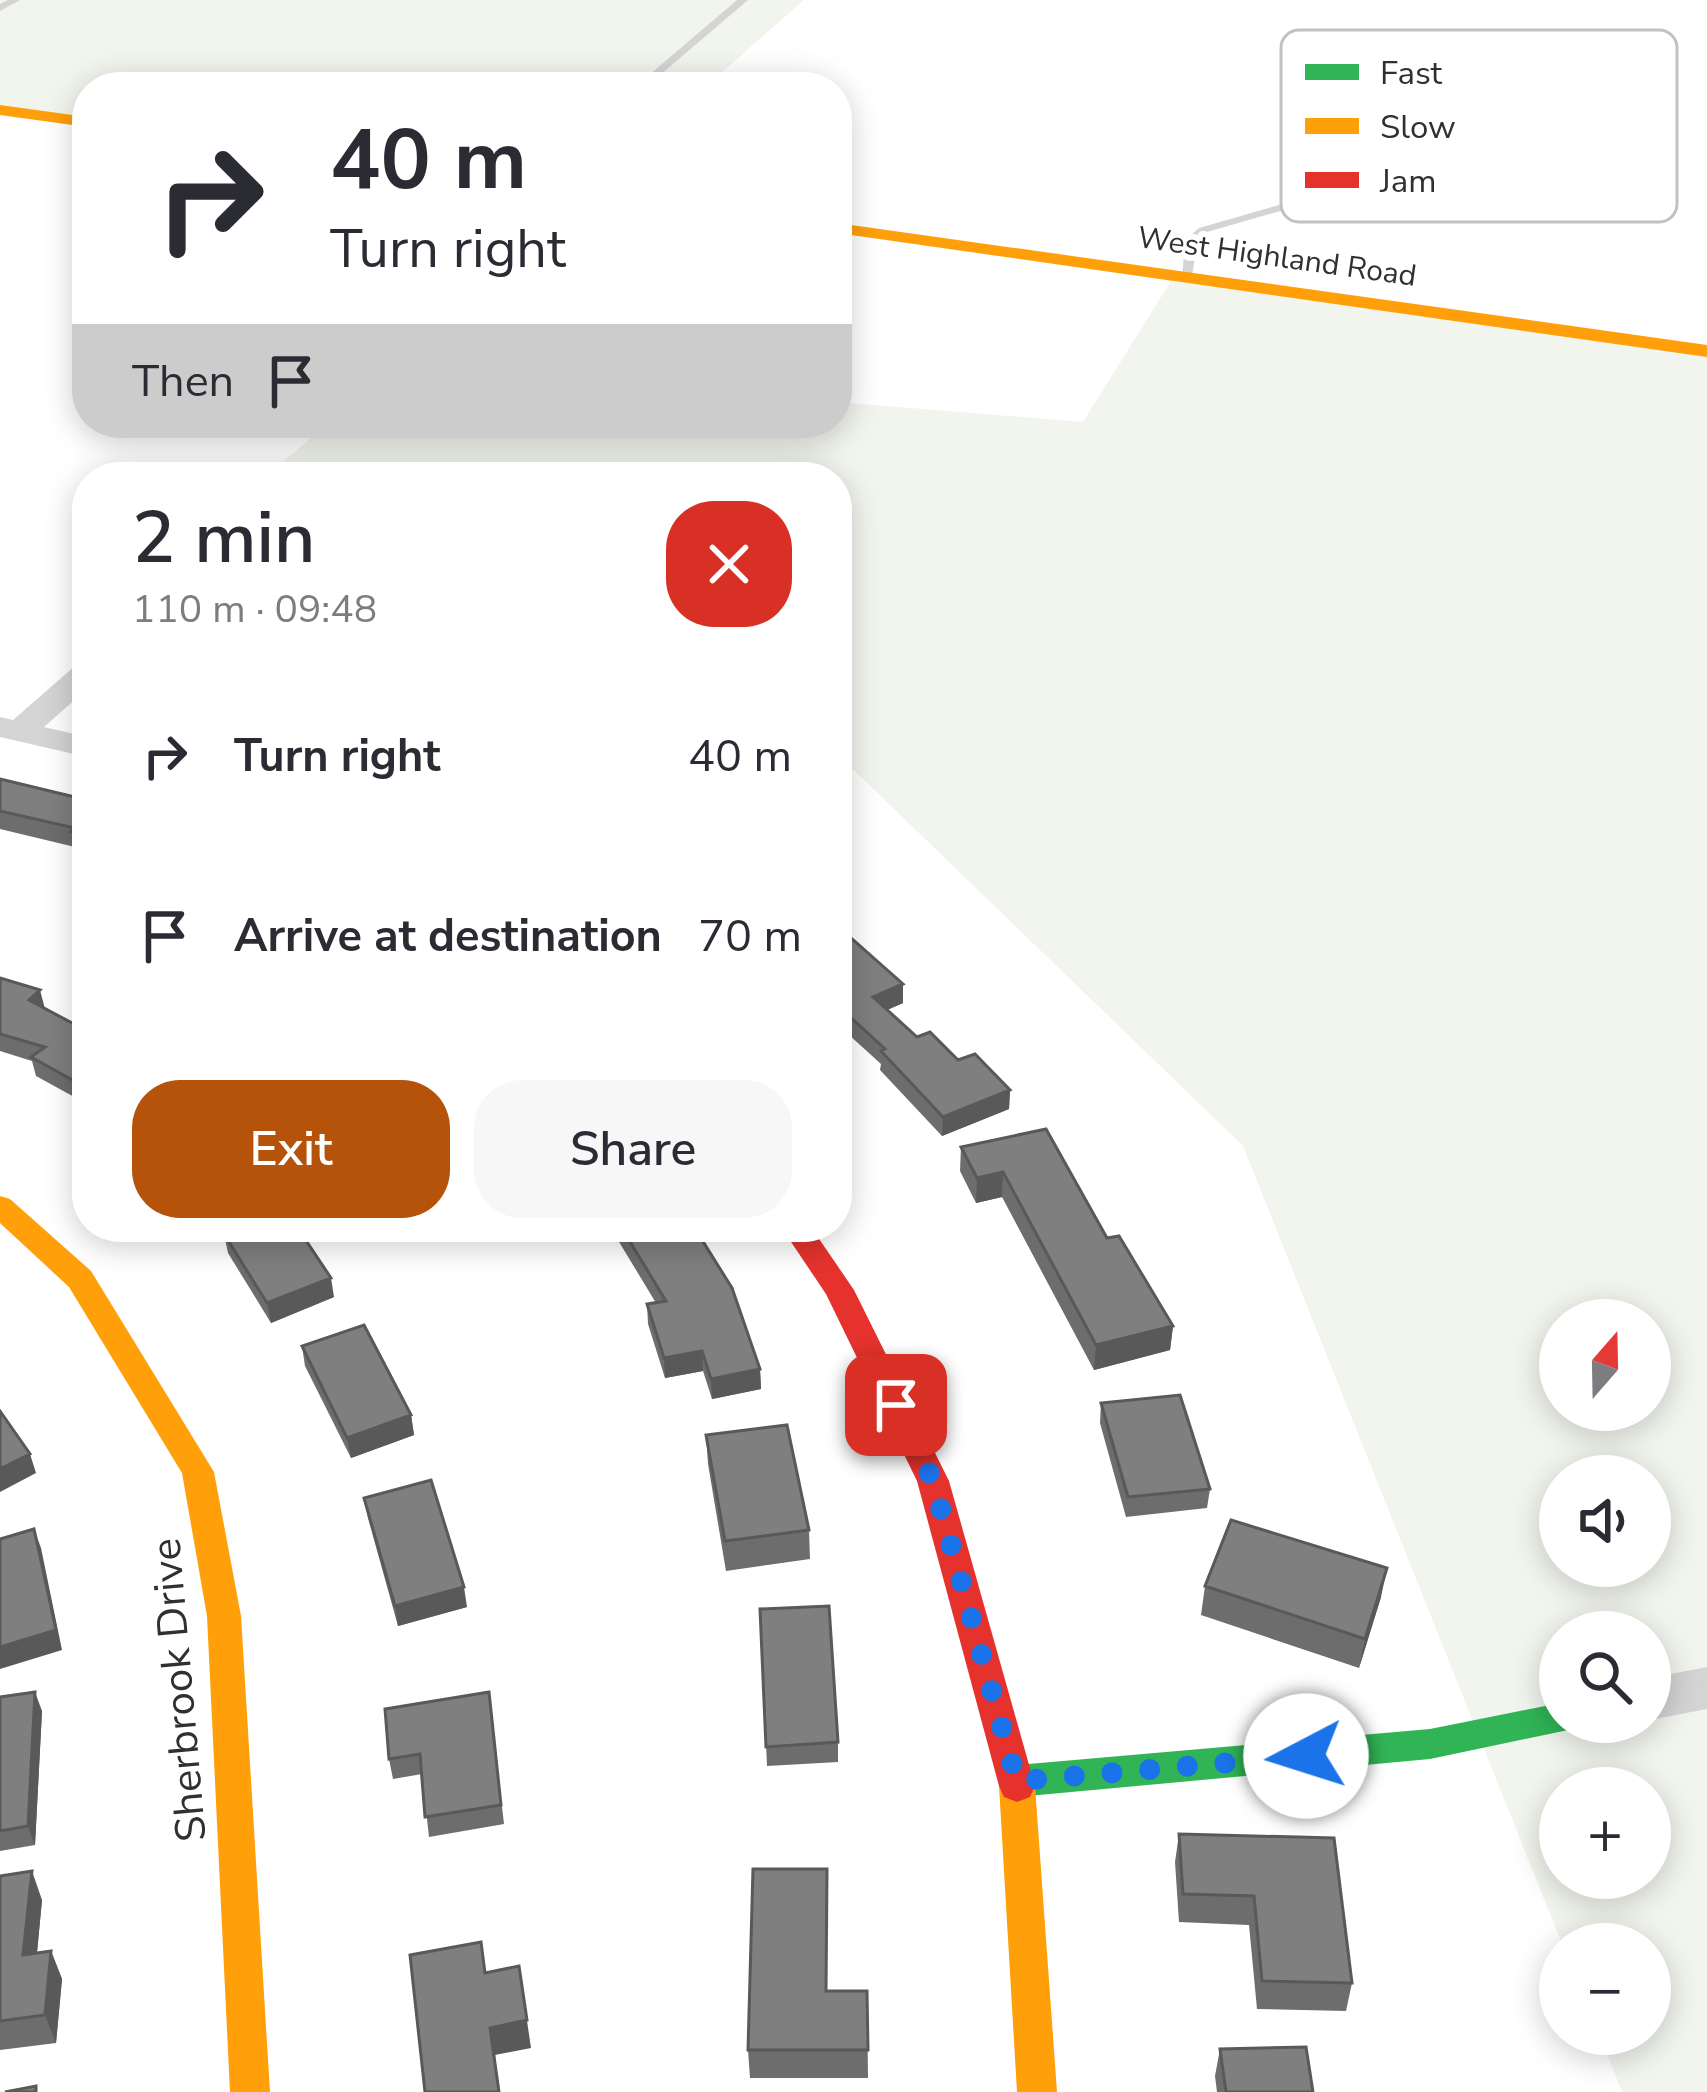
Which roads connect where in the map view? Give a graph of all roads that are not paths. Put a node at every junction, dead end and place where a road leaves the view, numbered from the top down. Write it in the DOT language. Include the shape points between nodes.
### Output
graph roads {
  1 [pos="15,0"];
  2 [pos="743,0"];
  3 [pos="0,8"];
  4 [pos="658,72"];
  5 [pos="0,110"];
  6 [pos="72,120"];
  7 [pos="1281,208"];
  8 [pos="852,230"];
  9 [pos="1186,277"];
  10 [pos="1707,351"];
  11 [pos="72,683"];
  12 [pos="10,729"];
  13 [pos="72,743"];
  14 [pos="0,1205"];
  15 [pos="806,1242"];
  16 [pos="1707,1688"];
  17 [pos="1671,1696"];
  18 [pos="1539,1722"];
  19 [pos="1017,1781"];
  20 [pos="250,2092"];
  21 [pos="1037,2092"];
  1 -- 3 [label="lane"];
  2 -- 4 [label="lane"];
  5 -- 6 [label="street"];
  7 -- 9 [label="lane" via="1203,230 1191,240"];
  8 -- 9 [label="street, West Highland Road"];
  9 -- 10 [label="street, West Highland Road"];
  11 -- 12 [label="street"];
  12 -- 13 [label="street"];
  14 -- 20 [label="street, Sherbrook Drive" via="80,1279 198,1472 224,1616"];
  15 -- 19 [label="street" via="933,1481"];
  16 -- 17 [label="street"];
  18 -- 19 [label="street" via="1430,1744"];
  19 -- 21 [label="street"];
}
